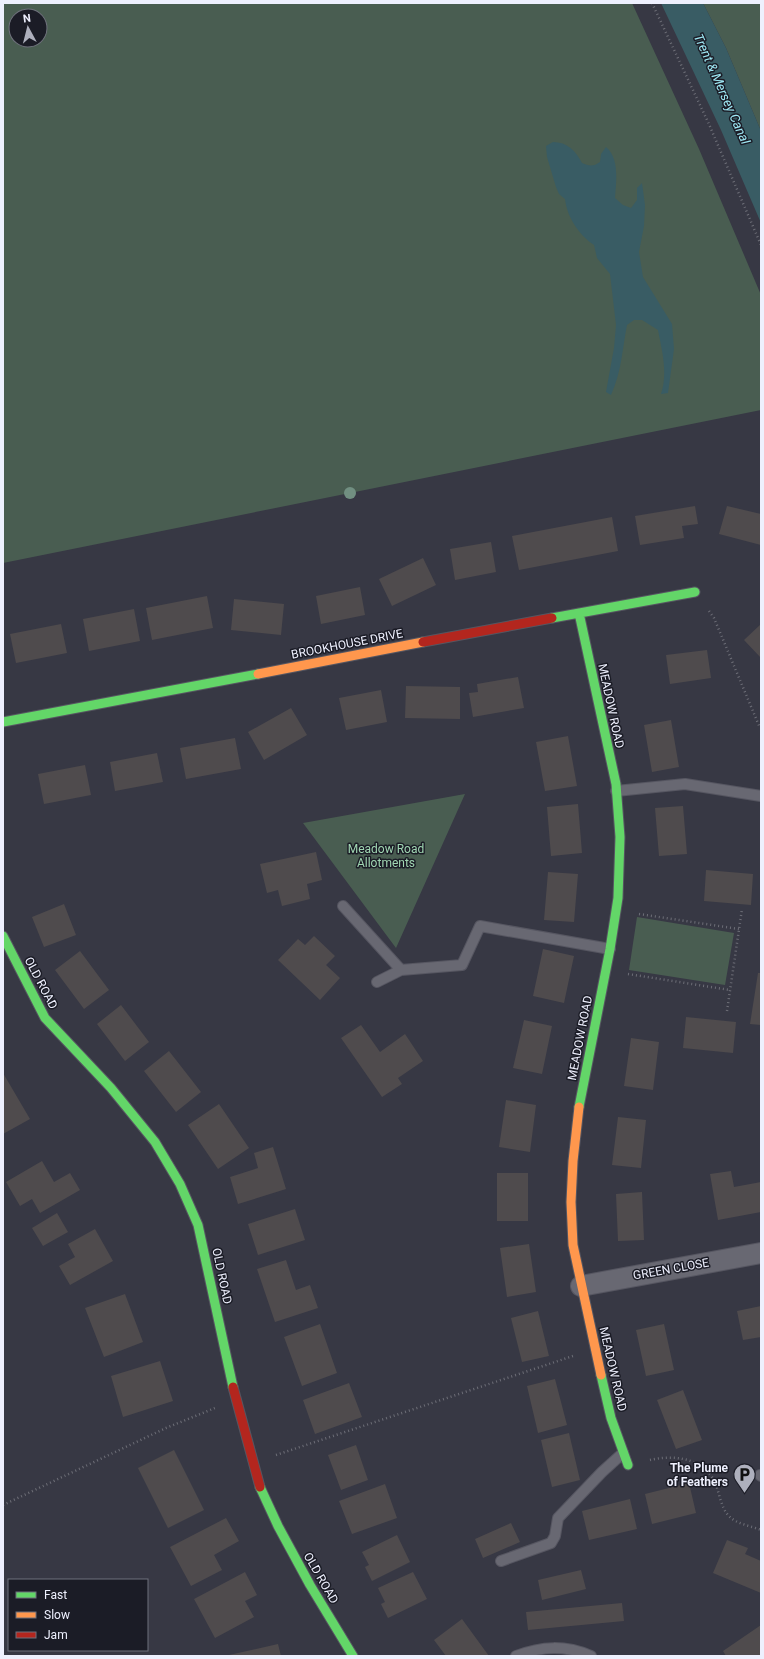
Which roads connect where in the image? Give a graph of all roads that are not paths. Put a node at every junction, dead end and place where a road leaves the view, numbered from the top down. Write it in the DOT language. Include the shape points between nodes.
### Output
graph roads {
  1 [pos="695,592"];
  2 [pos="578,613"];
  3 [pos="3,722"];
  4 [pos="616,791"];
  5 [pos="761,796"];
  6 [pos="343,906"];
  7 [pos="3,936"];
  8 [pos="610,948"];
  9 [pos="401,970"];
  10 [pos="377,982"];
  11 [pos="761,1253"];
  12 [pos="581,1286"];
  13 [pos="623,1453"];
  14 [pos="628,1465"];
  15 [pos="501,1561"];
  16 [pos="353,1656"];
  17 [pos="516,1656"];
  18 [pos="591,1656"];
  1 -- 2 [label="street, BROOKHOUSE DRIVE"];
  2 -- 3 [label="street, BROOKHOUSE DRIVE"];
  2 -- 4 [label="street, MEADOW ROAD"];
  4 -- 5 [label="lane" via="685,784"];
  4 -- 8 [label="street, MEADOW ROAD" via="620,837 616,911"];
  6 -- 9 [label="lane"];
  7 -- 16 [label="street, OLD ROAD" via="45,1018 111,1088 155,1142 180,1184 198,1225 236,1400 260,1489 310,1585"];
  8 -- 9 [label="lane" via="480,926 462,965"];
  8 -- 12 [label="street, MEADOW ROAD" via="578,1114 573,1161 573,1245"];
  9 -- 10 [label="lane"];
  11 -- 12 [label="street, GREEN CLOSE"];
  12 -- 13 [label="street, MEADOW ROAD" via="611,1418"];
  13 -- 14 [label="street, MEADOW ROAD"];
  13 -- 15 [label="lane" via="558,1518 555,1536 551,1542"];
  17 -- 18 [label="lane" via="530,1651 557,1648 576,1650"];
}
